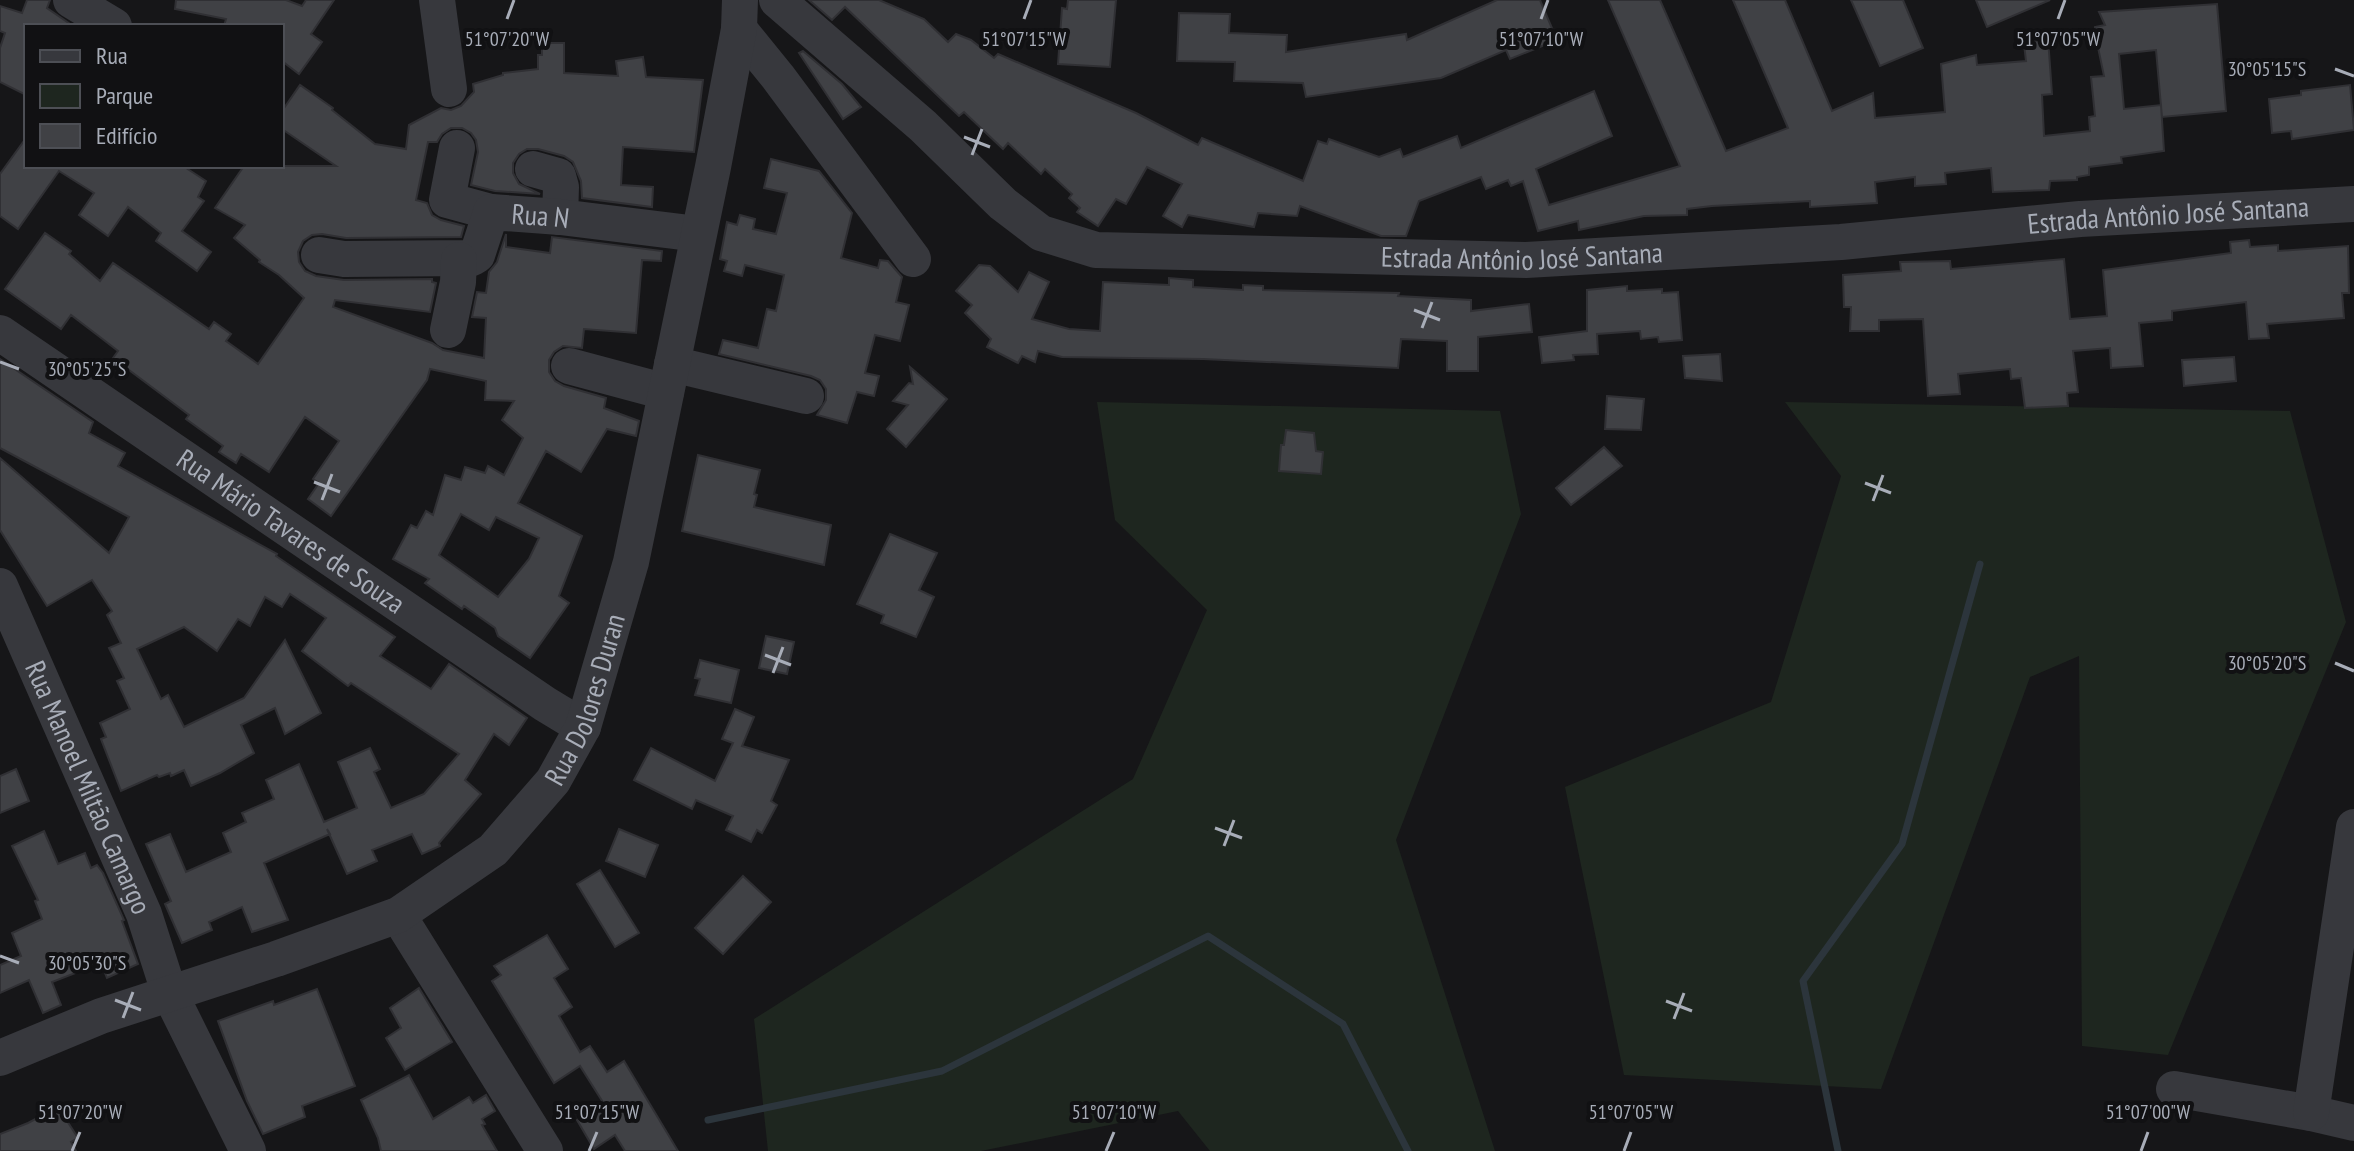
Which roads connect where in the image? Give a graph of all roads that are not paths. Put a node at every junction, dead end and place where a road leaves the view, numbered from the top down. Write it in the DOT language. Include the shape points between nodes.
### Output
graph roads {
  1 [pos="71,0"];
  2 [pos="437,0"];
  3 [pos="777,0"];
  4 [pos="740,14"];
  5 [pos="111,24"];
  6 [pos="449,89"];
  7 [pos="457,148"];
  8 [pos="533,169"];
  9 [pos="2354,204"];
  10 [pos="491,212"];
  11 [pos="560,217"];
  12 [pos="698,234"];
  13 [pos="319,255"];
  14 [pos="913,259"];
  15 [pos="459,260"];
  16 [pos="448,330"];
  17 [pos="0,333"];
  18 [pos="569,366"];
  19 [pos="669,378"];
  20 [pos="806,396"];
  21 [pos="0,586"];
  22 [pos="583,727"];
  23 [pos="2354,827"];
  24 [pos="398,915"];
  25 [pos="169,992"];
  26 [pos="0,1058"];
  27 [pos="2174,1089"];
  28 [pos="2311,1113"];
  29 [pos="2354,1123"];
  30 [pos="248,1151"];
  31 [pos="545,1151"];
  1 -- 5 [label="street"];
  2 -- 6 [label="street"];
  3 -- 9 [label="street, Estrada Antônio José Santana" via="923,126 1003,204 1041,233 1096,250 1526,260"];
  4 -- 12 [label="street, Rua Dolores Duran"];
  4 -- 14 [label="street" via="778,77"];
  7 -- 10 [label="street" via="447,200"];
  8 -- 11 [label="street" via="558,176"];
  10 -- 11 [label="street, Rua N"];
  10 -- 15 [label="street, Rua N" via="477,255"];
  11 -- 12 [label="street, Rua N"];
  12 -- 19 [label="street, Rua Dolores Duran"];
  13 -- 15 [label="street"];
  15 -- 16 [label="street"];
  17 -- 22 [label="street, Rua Mário Tavares de Souza"];
  18 -- 19 [label="street"];
  19 -- 20 [label="street"];
  19 -- 22 [label="street, Rua Dolores Duran" via="631,562"];
  21 -- 25 [label="street, Rua Manoel Miltão Camargo" via="144,914"];
  22 -- 24 [label="street, Rua Dolores Duran" via="553,781 493,850"];
  23 -- 28 [label="street"];
  24 -- 25 [label="street, Rua Dolores Duran"];
  24 -- 31 [label="street"];
  25 -- 26 [label="street, Rua Dolores Duran"];
  25 -- 30 [label="street, Rua Manoel Miltão Camargo"];
  27 -- 28 [label="street"];
  28 -- 29 [label="street"];
}
